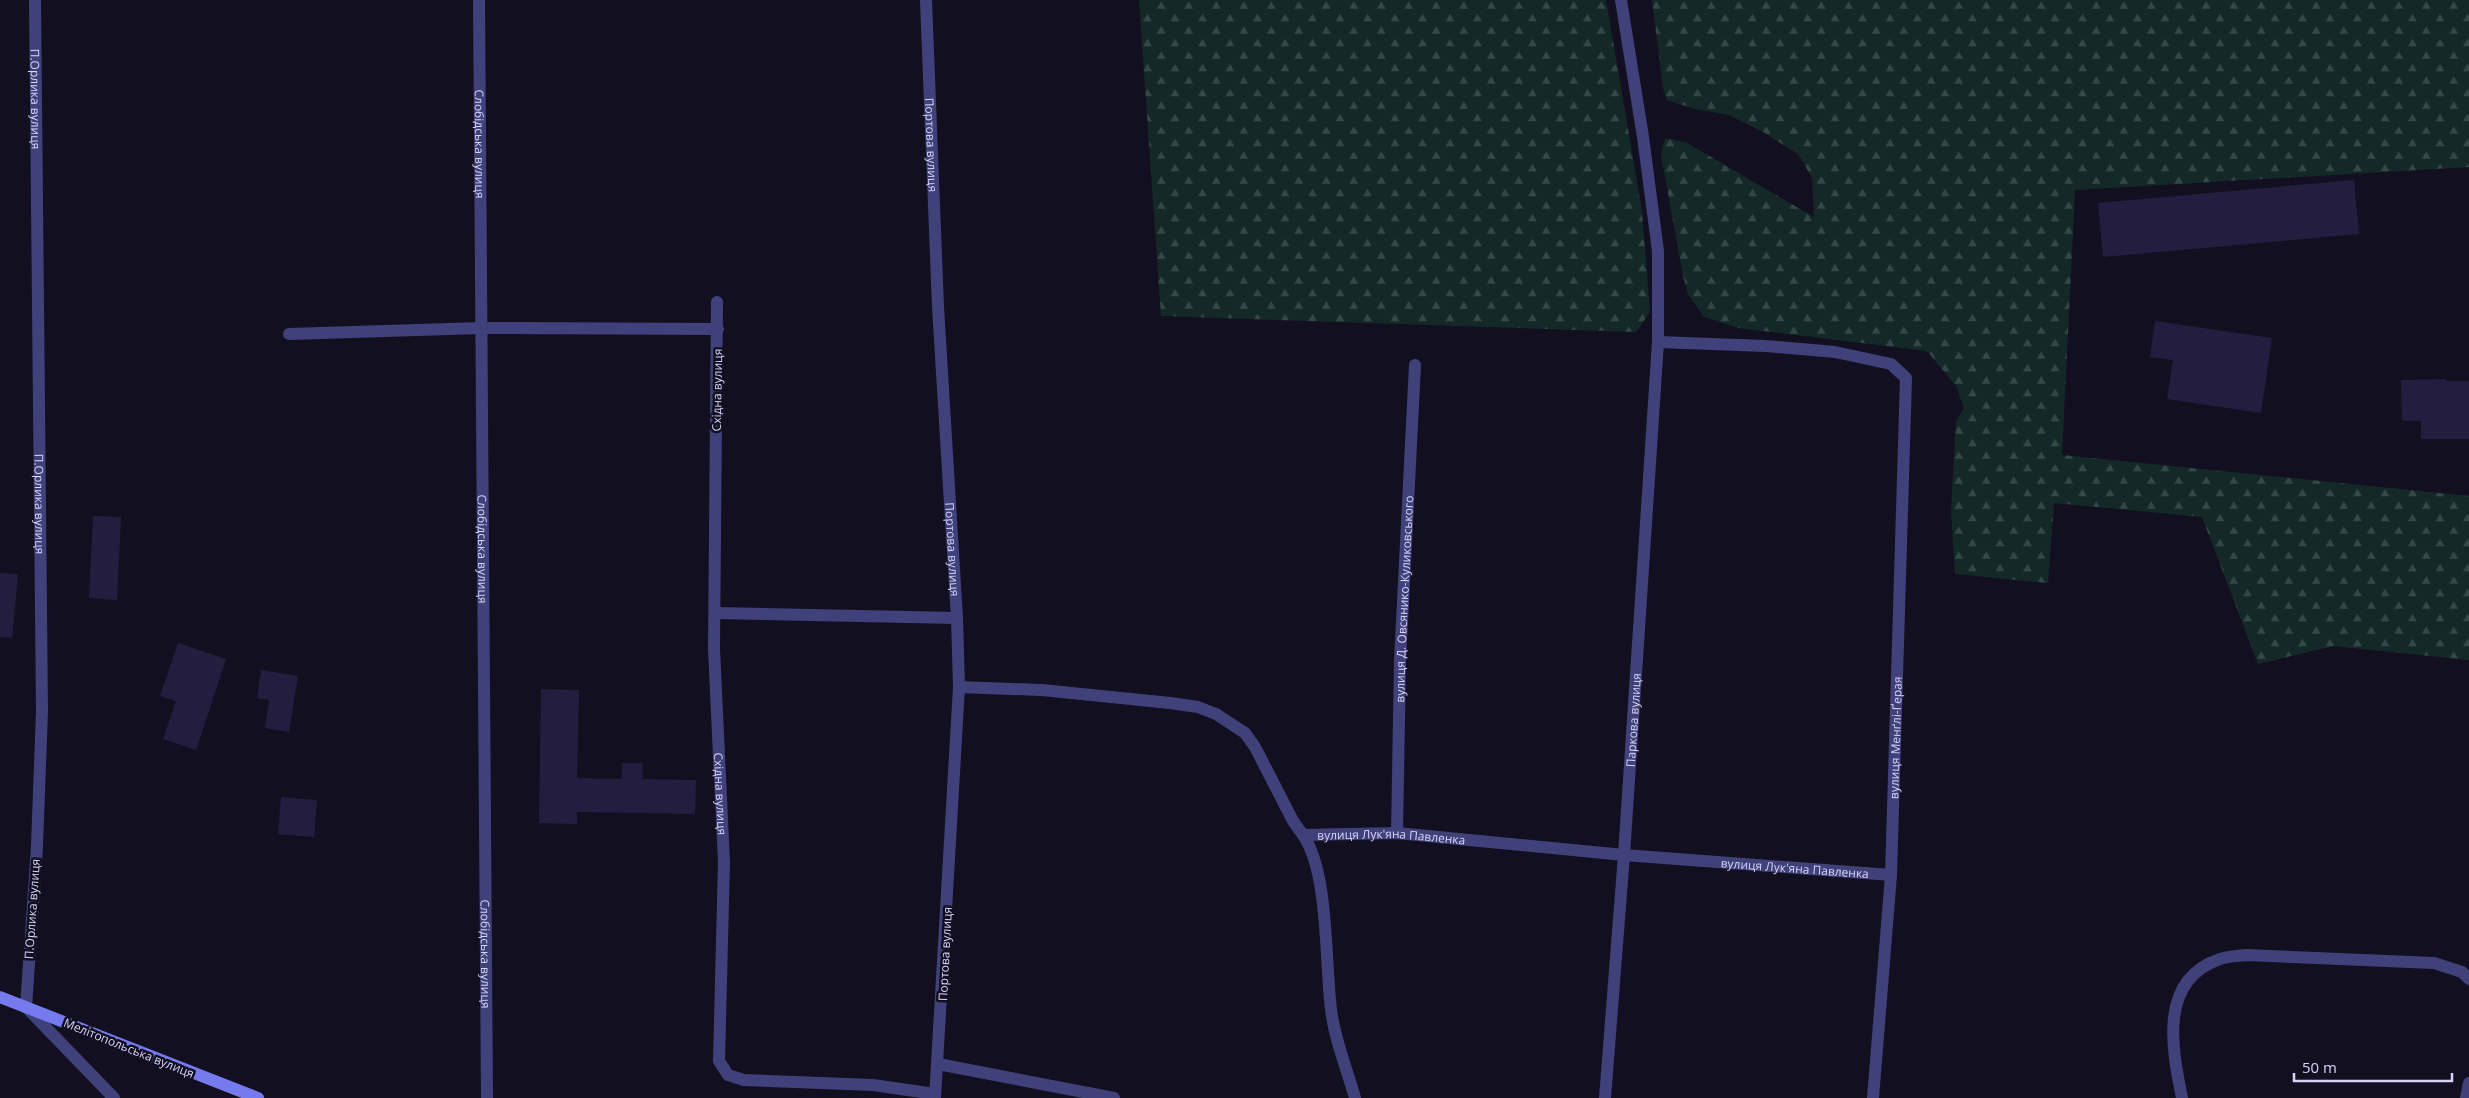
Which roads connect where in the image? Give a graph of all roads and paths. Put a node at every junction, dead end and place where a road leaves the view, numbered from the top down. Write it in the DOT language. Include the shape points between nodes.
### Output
graph roads {
  1 [pos="35,0"];
  2 [pos="479,0"];
  3 [pos="926,0"];
  4 [pos="1621,0"];
  5 [pos="718,302"];
  6 [pos="481,328"];
  7 [pos="718,329"];
  8 [pos="289,334"];
  9 [pos="1658,342"];
  10 [pos="1415,365"];
  11 [pos="716,613"];
  12 [pos="957,618"];
  13 [pos="959,687"];
  14 [pos="1397,833"];
  15 [pos="1303,835"];
  16 [pos="1624,855"];
  17 [pos="1891,875"];
  18 [pos="2469,979"];
  19 [pos="0,997"];
  20 [pos="26,1007"];
  21 [pos="938,1064"];
  22 [pos="2469,1083"];
  23 [pos="935,1096"];
  24 [pos="114,1098"];
  25 [pos="258,1098"];
  26 [pos="486,1098"];
  27 [pos="1114,1098"];
  28 [pos="1355,1098"];
  29 [pos="1605,1098"];
  30 [pos="1873,1098"];
  31 [pos="2182,1098"];
  32 [pos="2466,1098"];
  1 -- 20 [label="street, П.Орлика вулиця" via="42,711"];
  2 -- 6 [label="street, Слобідська вулиця"];
  3 -- 12 [label="street, Портова вулиця" via="938,307"];
  4 -- 9 [label="street, Паркова вулиця" via="1658,251"];
  5 -- 7 [label="street, Східна вулиця"];
  6 -- 7 [label="street"];
  6 -- 8 [label="street"];
  6 -- 26 [label="street, Слобідська вулиця"];
  7 -- 11 [label="street, Східна вулиця"];
  9 -- 16 [label="street, Паркова вулиця"];
  9 -- 17 [label="street, вулиця Менґлі-Ґерая" via="1835,352 1890,364 1906,378"];
  10 -- 14 [label="street, вулиця Д. Овсянико-Куликовського" via="1400,661"];
  11 -- 12 [label="street"];
  11 -- 23 [label="street, Східна вулиця" via="714,649 724,862 719,1061 728,1075 744,1080 873,1085"];
  12 -- 13 [label="street, Портова вулиця"];
  13 -- 15 [label="street, вулиця Лук'яна Павленка" via="1042,690 1170,703 1198,707 1216,714 1245,733"];
  13 -- 21 [label="street, Портова вулиця"];
  14 -- 15 [label="street, вулиця Лук'яна Павленка"];
  14 -- 16 [label="street, вулиця Лук'яна Павленка"];
  15 -- 28 [label="street" via="1314,858 1323,906 1331,1011"];
  16 -- 17 [label="street, вулиця Лук'яна Павленка"];
  16 -- 29 [label="street, Паркова вулиця"];
  17 -- 30 [label="street, вулиця Менґлі-Ґерая"];
  18 -- 31 [label="street" via="2462,972 2434,963 2246,956 2221,958 2201,967 2179,992 2173,1021 2176,1069"];
  19 -- 20 [label="main road, Мелітопольська вулиця"];
  20 -- 24 [label="street"];
  20 -- 25 [label="main road, Мелітопольська вулиця"];
  21 -- 23 [label="street, Портова вулиця"];
  21 -- 27 [label="street"];
  22 -- 32 [label="street"];
}
